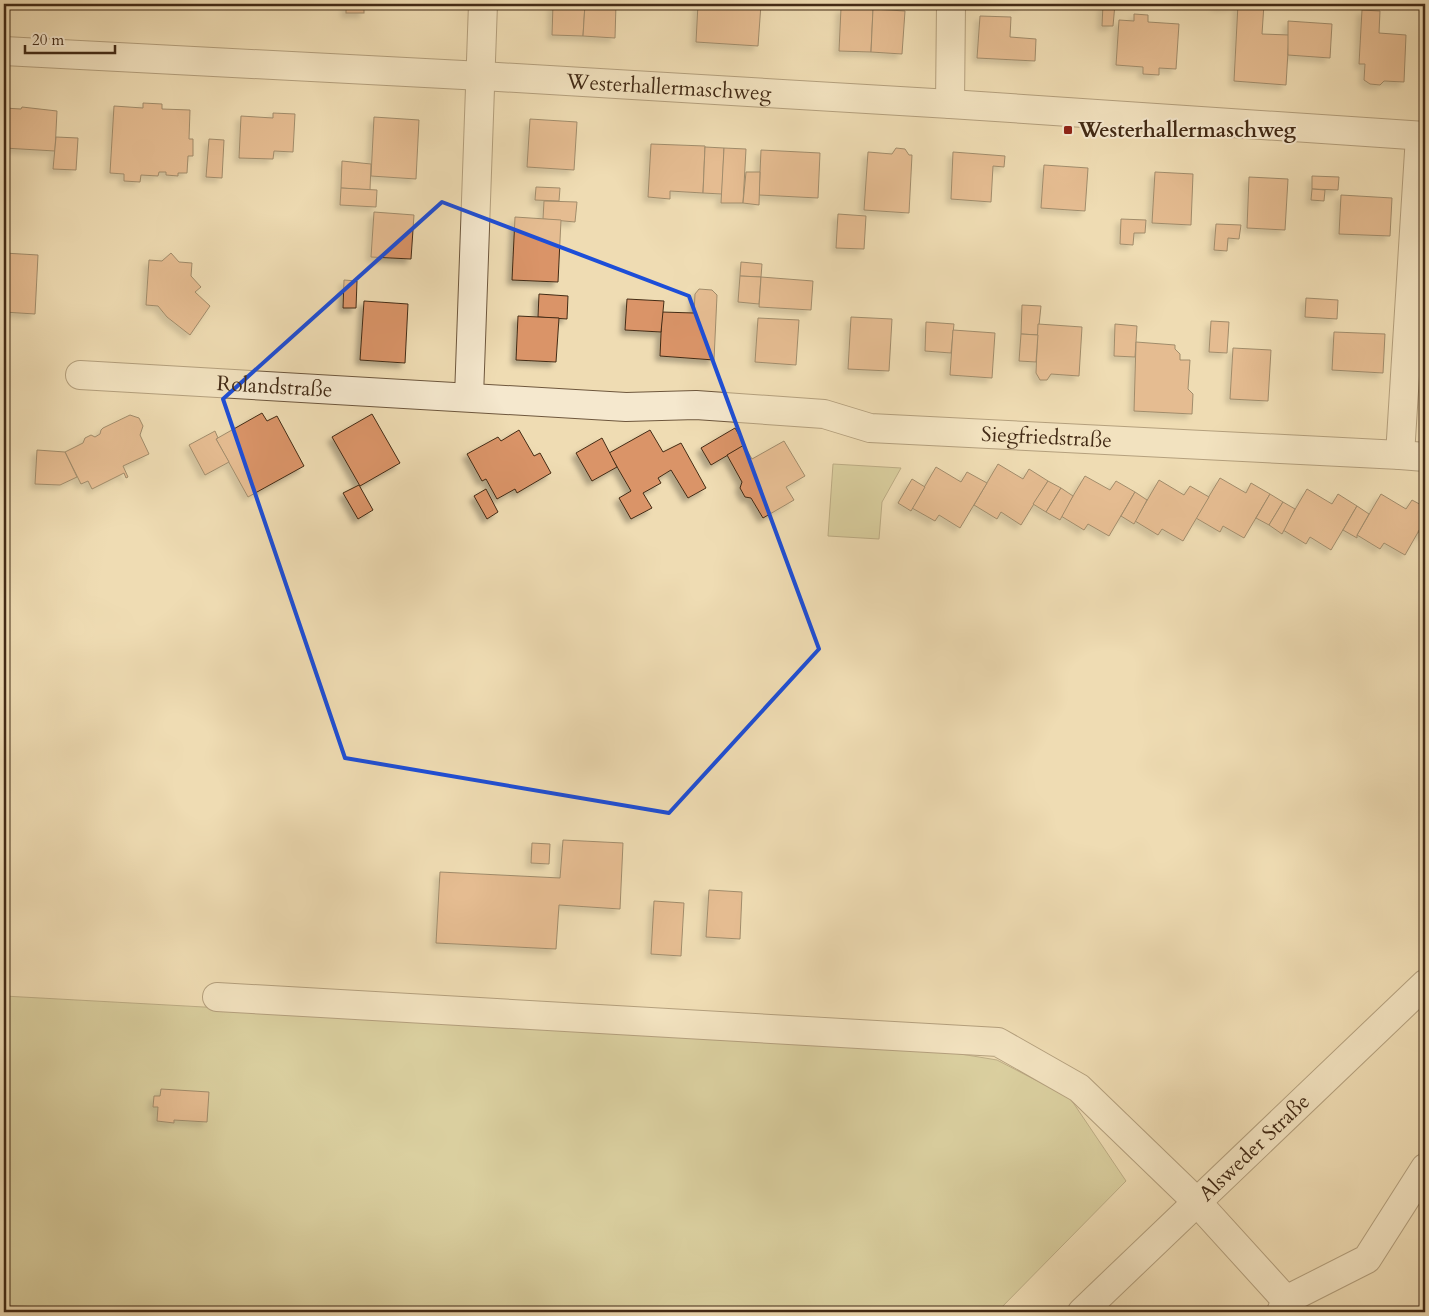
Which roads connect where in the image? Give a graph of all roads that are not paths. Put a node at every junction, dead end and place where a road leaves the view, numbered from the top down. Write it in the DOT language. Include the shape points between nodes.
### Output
graph roads {
  1 [pos="483,4"];
  2 [pos="951,4"];
  3 [pos="4,51"];
  4 [pos="482,76"];
  5 [pos="950,104"];
  6 [pos="1423,136"];
  7 [pos="80,375"];
  8 [pos="469,397"];
  9 [pos="696,405"];
  10 [pos="1412,456"];
  11 [pos="1425,984"];
  12 [pos="217,997"];
  13 [pos="1425,1168"];
  14 [pos="1196,1201"];
  15 [pos="1283,1306"];
  16 [pos="1082,1312"];
  1 -- 4 [label="street"];
  2 -- 5 [label="street"];
  3 -- 4 [label="street, Westerhallermaschweg"];
  4 -- 5 [label="street, Westerhallermaschweg"];
  4 -- 8 [label="street"];
  5 -- 6 [label="street, Westerhallermaschweg"];
  6 -- 10 [label="street, Siegfriedstraße"];
  7 -- 8 [label="street, Rolandstraße"];
  8 -- 9 [label="street, Rolandstraße" via="626,407"];
  9 -- 10 [label="street, Siegfriedstraße" via="824,414 870,428"];
  11 -- 14 [label="street, Alsweder Straße"];
  12 -- 14 [label="street" via="998,1042 1079,1088"];
  13 -- 15 [label="street" via="1367,1259"];
  14 -- 15 [label="street"];
  14 -- 16 [label="street, Alsweder Straße"];
}
